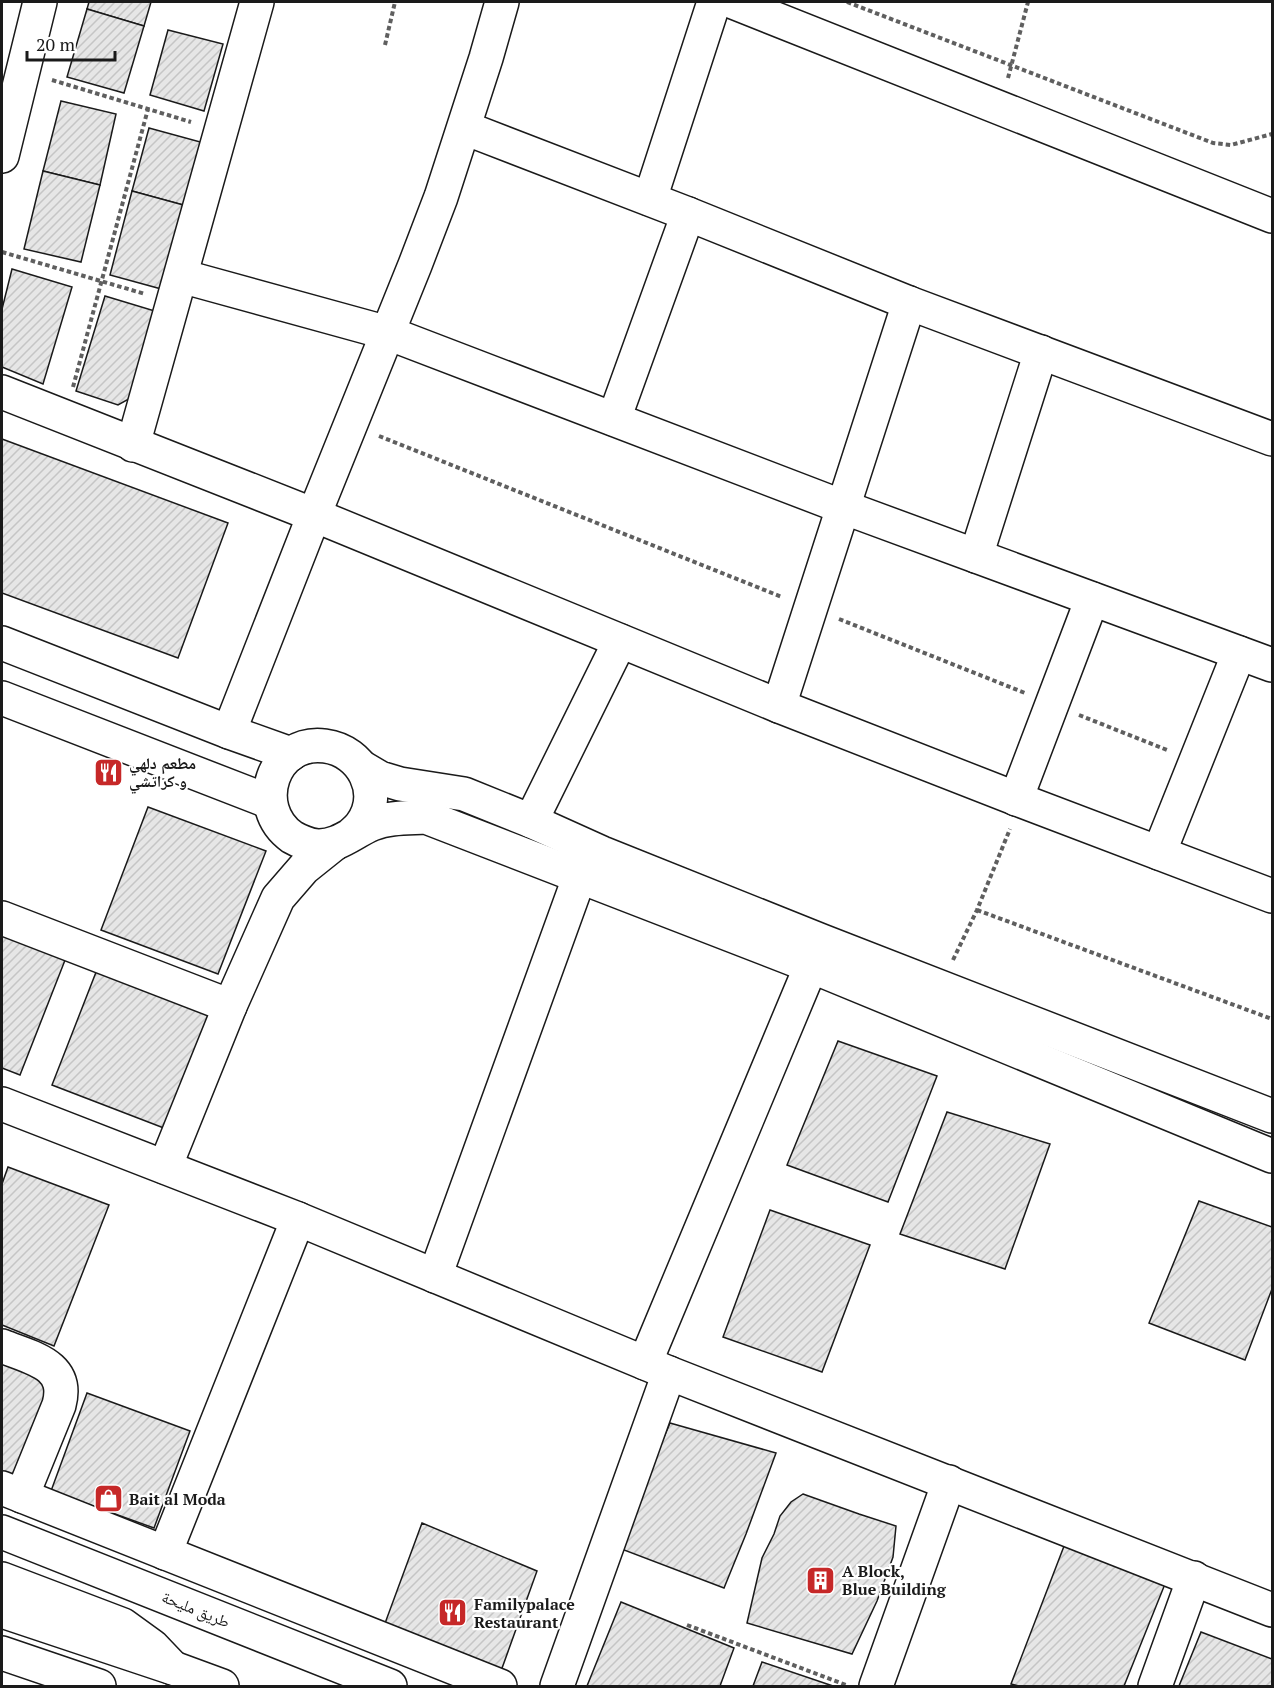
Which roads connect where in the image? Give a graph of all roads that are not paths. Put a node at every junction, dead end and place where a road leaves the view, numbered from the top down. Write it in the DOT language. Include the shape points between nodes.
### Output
graph roads {
  1 [pos="40,2"];
  2 [pos="257,2"];
  3 [pos="502,2"];
  4 [pos="714,2"];
  5 [pos="733,2"];
  6 [pos="465,128"];
  7 [pos="2,156"];
  8 [pos="650,200"];
  9 [pos="688,214"];
  10 [pos="1272,216"];
  11 [pos="177,289"];
  12 [pos="909,303"];
  13 [pos="388,333"];
  14 [pos="1041,352"];
  15 [pos="2,392"];
  16 [pos="614,419"];
  17 [pos="1272,439"];
  18 [pos="133,445"];
  19 [pos="843,507"];
  20 [pos="314,515"];
  21 [pos="976,556"];
  22 [pos="1092,599"];
  23 [pos="620,641"];
  24 [pos="2,643"];
  25 [pos="1239,653"];
  26 [pos="1272,665"];
  27 [pos="2,698"];
  28 [pos="779,706"];
  29 [pos="229,732"];
  30 [pos="291,754"];
  31 [pos="363,768"];
  32 [pos="1019,800"];
  33 [pos="271,808"];
  34 [pos="531,821"];
  35 [pos="343,840"];
  36 [pos="1159,853"];
  37 [pos="579,878"];
  38 [pos="1272,896"];
  39 [pos="278,898"];
  40 [pos="2,918"];
  41 [pos="811,966"];
  42 [pos="230,1006"];
  43 [pos="2,1104"];
  44 [pos="1272,1116"];
  45 [pos="1272,1156"];
  46 [pos="165,1167"];
  47 [pos="298,1219"];
  48 [pos="435,1276"];
  49 [pos="2,1346"];
  50 [pos="657,1368"];
  51 [pos="949,1482"];
  52 [pos="12,1492"];
  53 [pos="2,1532"];
  54 [pos="165,1553"];
  55 [pos="1194,1578"];
  56 [pos="2,1579"];
  57 [pos="1272,1610"];
  58 [pos="2,1611"];
  59 [pos="2,1653"];
  60 [pos="173,1668"];
  61 [pos="99,1686"];
  62 [pos="222,1686"];
  63 [pos="390,1686"];
  64 [pos="500,1686"];
  65 [pos="557,1686"];
  66 [pos="876,1686"];
  67 [pos="1155,1686"];
  1 -- 7 [label="main road"];
  2 -- 11 [label="main road"];
  3 -- 6 [label="main road"];
  4 -- 8 [label="main road"];
  5 -- 10 [label="main road"];
  6 -- 8 [label="main road"];
  6 -- 13 [label="main road"];
  8 -- 9 [label="main road"];
  9 -- 12 [label="main road"];
  9 -- 16 [label="main road"];
  11 -- 13 [label="main road"];
  11 -- 18 [label="main road"];
  12 -- 14 [label="main road"];
  12 -- 19 [label="main road"];
  13 -- 16 [label="main road"];
  13 -- 20 [label="main road"];
  14 -- 17 [label="main road"];
  14 -- 21 [label="main road"];
  15 -- 18 [label="main road"];
  16 -- 19 [label="main road"];
  18 -- 20 [label="main road"];
  19 -- 21 [label="main road"];
  19 -- 28 [label="main road"];
  20 -- 23 [label="main road"];
  20 -- 29 [label="main road"];
  21 -- 22 [label="main road"];
  22 -- 25 [label="main road"];
  22 -- 32 [label="main road"];
  23 -- 28 [label="main road"];
  23 -- 34 [label="main road"];
  24 -- 29 [label="main road"];
  25 -- 26 [label="main road"];
  25 -- 36 [label="main road"];
  27 -- 33 [label="main road"];
  28 -- 32 [label="main road"];
  29 -- 30 [label="main road"];
  30 -- 31 [label="main road" via="306,747 338,748"];
  30 -- 33 [label="main road" via="274,775"];
  31 -- 34 [label="main road" via="400,784 464,794"];
  31 -- 35 [label="main road" via="370,797 368,811 361,825"];
  32 -- 36 [label="main road"];
  33 -- 35 [label="main road" via="283,831 298,841 316,846"];
  33 -- 39 [label="main road" via="282,856"];
  34 -- 44 [label="main road" via="939,988"];
  35 -- 37 [label="main road" via="389,819 426,817"];
  35 -- 39 [label="main road" via="304,868"];
  36 -- 38 [label="main road"];
  37 -- 41 [label="main road"];
  37 -- 48 [label="main road"];
  39 -- 42 [label="main road"];
  40 -- 42 [label="main road"];
  41 -- 45 [label="main road"];
  41 -- 50 [label="main road"];
  42 -- 46 [label="main road"];
  43 -- 46 [label="main road"];
  46 -- 47 [label="main road"];
  47 -- 48 [label="main road"];
  47 -- 54 [label="main road"];
  48 -- 50 [label="main road"];
  49 -- 52 [label="main road" via="48,1365 61,1383 62,1394"];
  50 -- 51 [label="main road"];
  50 -- 65 [label="main road"];
  51 -- 55 [label="main road"];
  51 -- 66 [label="main road"];
  52 -- 54 [label="main road"];
  53 -- 63 [label="main road, طريق مليحة"];
  54 -- 64 [label="main road"];
  55 -- 57 [label="main road"];
  55 -- 67 [label="main road"];
  56 -- 60 [label="main road" via="123,1625"];
  58 -- 60 [label="main road"];
  59 -- 61 [label="main road"];
  60 -- 62 [label="main road"];
}
